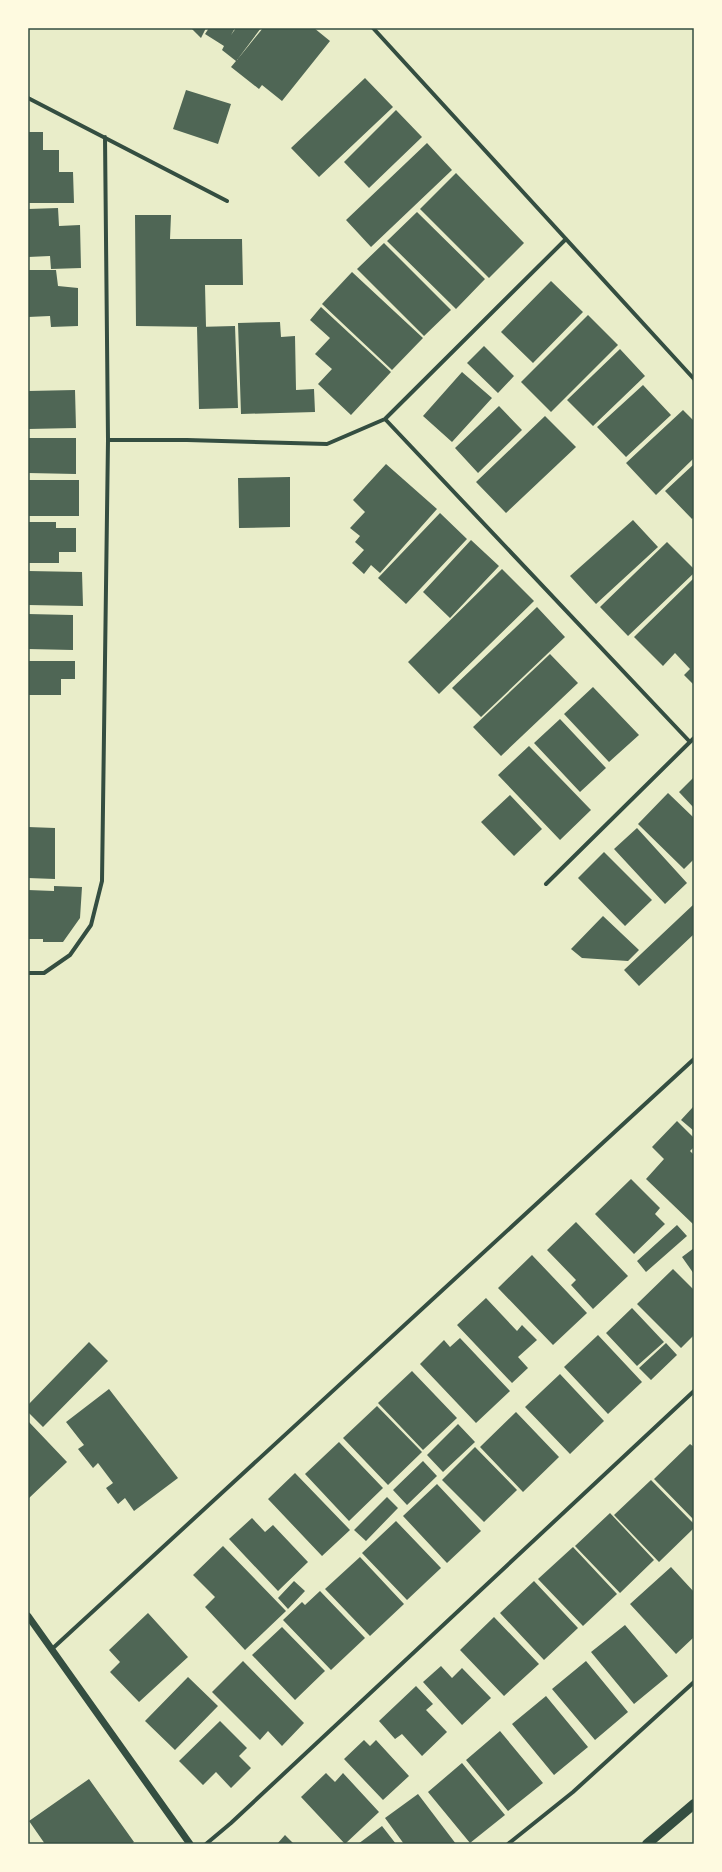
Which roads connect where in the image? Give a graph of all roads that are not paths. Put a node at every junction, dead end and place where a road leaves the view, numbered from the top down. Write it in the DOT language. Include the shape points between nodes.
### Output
graph roads {
  1 [pos="373,28"];
  2 [pos="28,98"];
  3 [pos="105,137"];
  4 [pos="227,201"];
  5 [pos="566,239"];
  6 [pos="694,379"];
  7 [pos="385,418"];
  8 [pos="108,440"];
  9 [pos="694,738"];
  10 [pos="690,742"];
  11 [pos="546,884"];
  12 [pos="28,973"];
  13 [pos="694,1059"];
  14 [pos="694,1391"];
  15 [pos="28,1616"];
  16 [pos="51,1650"];
  17 [pos="694,1682"];
  18 [pos="694,1804"];
  19 [pos="190,1844"];
  20 [pos="206,1844"];
  21 [pos="508,1844"];
  22 [pos="647,1844"];
  1 -- 5 [label="street"];
  2 -- 3 [label="street"];
  3 -- 4 [label="street"];
  3 -- 8 [label="street"];
  5 -- 6 [label="street"];
  5 -- 7 [label="street"];
  7 -- 8 [label="street" via="327,444"];
  7 -- 10 [label="street"];
  8 -- 12 [label="street" via="102,881 91,924 70,955 44,973"];
  9 -- 10 [label="street"];
  10 -- 11 [label="street"];
  13 -- 16 [label="street"];
  14 -- 20 [label="street"];
  15 -- 16 [label="street"];
  16 -- 19 [label="street"];
  17 -- 21 [label="street" via="573,1792"];
  18 -- 22 [label="main road"];
}
